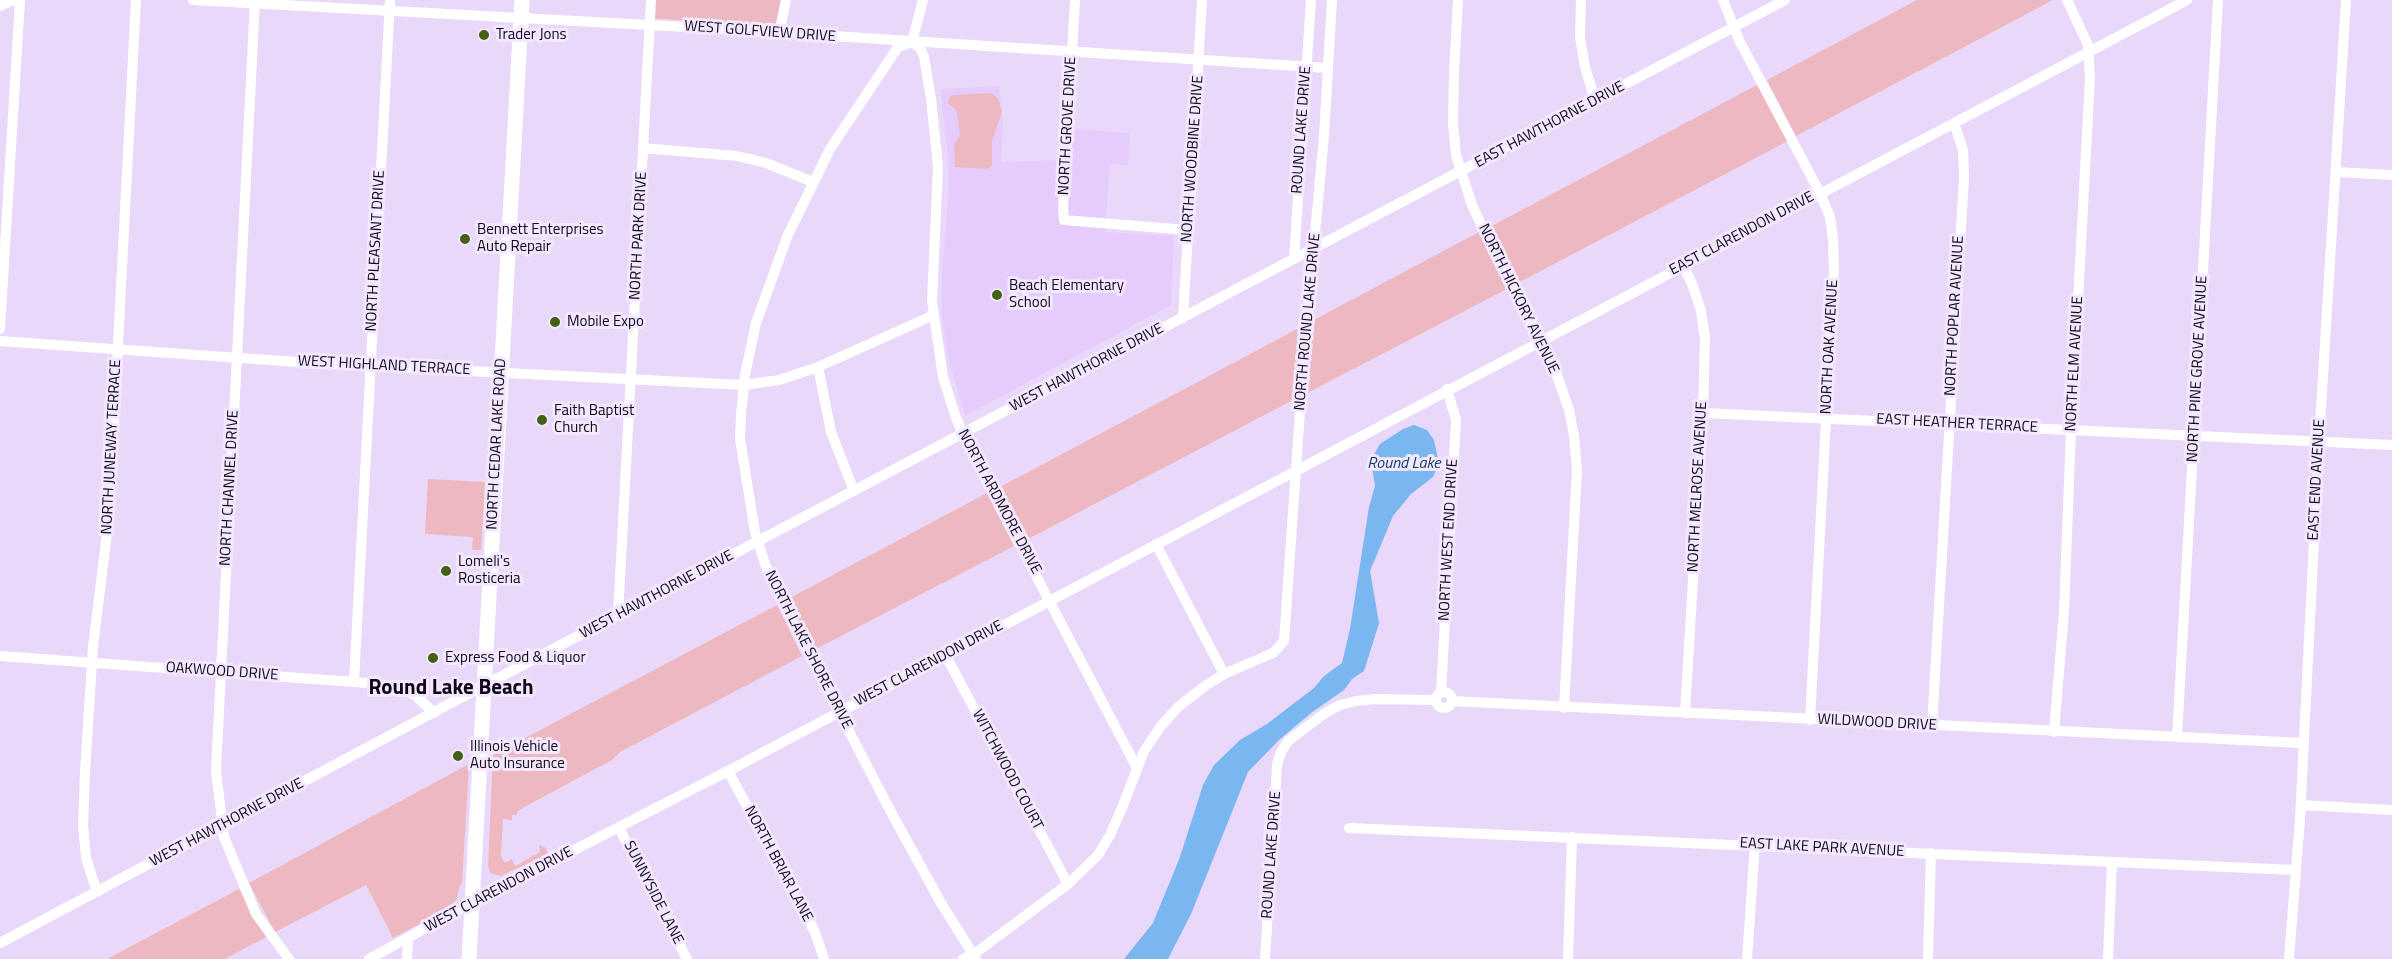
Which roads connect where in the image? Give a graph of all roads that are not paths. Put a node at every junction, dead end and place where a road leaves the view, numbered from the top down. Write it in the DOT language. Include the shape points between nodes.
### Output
graph roads {
  1 [pos="14,0"];
  2 [pos="20,0"];
  3 [pos="136,0"];
  4 [pos="193,0"];
  5 [pos="522,0"];
  6 [pos="651,0"];
  7 [pos="786,0"];
  8 [pos="923,0"];
  9 [pos="1075,0"];
  10 [pos="1202,0"];
  11 [pos="1311,0"];
  12 [pos="1332,0"];
  13 [pos="1458,0"];
  14 [pos="1581,0"];
  15 [pos="1723,0"];
  16 [pos="1785,0"];
  17 [pos="2067,0"];
  18 [pos="2187,0"];
  19 [pos="2218,0"];
  20 [pos="2346,0"];
  21 [pos="255,2"];
  22 [pos="389,5"];
  23 [pos="0,6"];
  24 [pos="521,17"];
  25 [pos="649,24"];
  26 [pos="1734,28"];
  27 [pos="779,33"];
  28 [pos="912,42"];
  29 [pos="1072,52"];
  30 [pos="2088,52"];
  31 [pos="1200,60"];
  32 [pos="1306,67"];
  33 [pos="1328,68"];
  34 [pos="1595,100"];
  35 [pos="1954,123"];
  36 [pos="643,148"];
  37 [pos="1462,171"];
  38 [pos="2336,172"];
  39 [pos="2392,175"];
  40 [pos="813,182"];
  41 [pos="4,189"];
  42 [pos="1820,193"];
  43 [pos="1188,230"];
  44 [pos="1314,249"];
  45 [pos="1294,259"];
  46 [pos="1683,265"];
  47 [pos="934,315"];
  48 [pos="1183,318"];
  49 [pos="0,329"];
  50 [pos="1540,340"];
  51 [pos="0,341"];
  52 [pos="118,350"];
  53 [pos="237,358"];
  54 [pos="370,365"];
  55 [pos="818,368"];
  56 [pos="501,372"];
  57 [pos="632,379"];
  58 [pos="744,385"];
  59 [pos="1447,389"];
  60 [pos="1703,413"];
  61 [pos="1826,418"];
  62 [pos="1949,424"];
  63 [pos="2071,430"];
  64 [pos="963,434"];
  65 [pos="2195,435"];
  66 [pos="2319,441"];
  67 [pos="2392,444"];
  68 [pos="1297,469"];
  69 [pos="854,491"];
  70 [pos="758,541"];
  71 [pos="1156,544"];
  72 [pos="1051,600"];
  73 [pos="618,615"];
  74 [pos="0,656"];
  75 [pos="946,656"];
  76 [pos="92,662"];
  77 [pos="220,672"];
  78 [pos="1224,674"];
  79 [pos="354,682"];
  80 [pos="483,686"];
  81 [pos="1438,696"];
  82 [pos="1564,708"];
  83 [pos="839,712"];
  84 [pos="434,713"];
  85 [pos="1685,713"];
  86 [pos="1810,720"];
  87 [pos="1932,726"];
  88 [pos="2054,732"];
  89 [pos="2177,737"];
  90 [pos="2303,742"];
  91 [pos="1281,752"];
  92 [pos="1137,768"];
  93 [pos="728,771"];
  94 [pos="2301,806"];
  95 [pos="2392,810"];
  96 [pos="222,825"];
  97 [pos="619,828"];
  98 [pos="1349,828"];
  99 [pos="1572,837"];
  100 [pos="1755,844"];
  101 [pos="1931,853"];
  102 [pos="2112,862"];
  103 [pos="2294,870"];
  104 [pos="1068,884"];
  105 [pos="97,892"];
  106 [pos="473,902"];
  107 [pos="408,939"];
  108 [pos="0,943"];
  109 [pos="970,957"];
  110 [pos="289,959"];
  111 [pos="369,959"];
  112 [pos="407,959"];
  113 [pos="469,959"];
  114 [pos="687,959"];
  115 [pos="824,959"];
  116 [pos="1265,959"];
  117 [pos="1568,959"];
  118 [pos="1748,959"];
  119 [pos="1928,959"];
  120 [pos="2108,959"];
  121 [pos="2289,959"];
  1 -- 23 [label="street"];
  2 -- 41 [label="street"];
  3 -- 52 [label="street, NORTH JUNEWAY TERRACE"];
  4 -- 21 [label="street, WEST GOLFVIEW DRIVE"];
  5 -- 24 [label="main road, NORTH CEDAR LAKE ROAD"];
  6 -- 25 [label="street, NORTH PARK DRIVE"];
  7 -- 27 [label="street"];
  8 -- 28 [label="street"];
  9 -- 29 [label="street, NORTH GROVE DRIVE"];
  10 -- 31 [label="street, NORTH WOODBINE DRIVE"];
  11 -- 32 [label="street, ROUND LAKE DRIVE"];
  12 -- 33 [label="street, NORTH ROUND LAKE DRIVE"];
  13 -- 37 [label="street, NORTH HICKORY AVENUE" via="1453,124"];
  14 -- 34 [label="street" via="1580,37"];
  15 -- 26 [label="street, NORTH OAK AVENUE"];
  16 -- 26 [label="street, EAST HAWTHORNE DRIVE"];
  17 -- 30 [label="street, NORTH ELM AVENUE"];
  18 -- 30 [label="street, EAST CLARENDON DRIVE"];
  19 -- 65 [label="street, NORTH PINE GROVE AVENUE"];
  20 -- 38 [label="street, EAST END AVENUE"];
  21 -- 22 [label="street, WEST GOLFVIEW DRIVE"];
  21 -- 53 [label="street, NORTH CHANNEL DRIVE"];
  22 -- 24 [label="street, WEST GOLFVIEW DRIVE"];
  22 -- 54 [label="street, NORTH PLEASANT DRIVE"];
  24 -- 25 [label="street, WEST GOLFVIEW DRIVE"];
  24 -- 56 [label="main road, NORTH CEDAR LAKE ROAD"];
  25 -- 27 [label="street, WEST GOLFVIEW DRIVE"];
  25 -- 36 [label="street, NORTH PARK DRIVE"];
  26 -- 34 [label="street, EAST HAWTHORNE DRIVE"];
  26 -- 42 [label="street, NORTH OAK AVENUE"];
  27 -- 28 [label="street, WEST GOLFVIEW DRIVE"];
  28 -- 29 [label="street, WEST GOLFVIEW DRIVE"];
  28 -- 40 [label="street, NORTH LAKE SHORE DRIVE" via="898,47 830,148"];
  28 -- 47 [label="street, NORTH ARDMORE DRIVE" via="924,57 938,167"];
  29 -- 31 [label="street, WEST GOLFVIEW DRIVE"];
  29 -- 43 [label="street, NORTH GROVE DRIVE" via="1064,220"];
  30 -- 35 [label="street, EAST CLARENDON DRIVE"];
  30 -- 63 [label="street, NORTH ELM AVENUE" via="2090,78"];
  31 -- 32 [label="street, WEST GOLFVIEW DRIVE"];
  31 -- 43 [label="street, NORTH WOODBINE DRIVE"];
  32 -- 33 [label="street, WEST GOLFVIEW DRIVE"];
  32 -- 45 [label="street, ROUND LAKE DRIVE"];
  33 -- 44 [label="street, NORTH ROUND LAKE DRIVE"];
  34 -- 37 [label="street, EAST HAWTHORNE DRIVE"];
  35 -- 42 [label="street, EAST CLARENDON DRIVE"];
  35 -- 62 [label="street, NORTH POPLAR AVENUE" via="1963,150 1964,177"];
  36 -- 40 [label="street" via="737,156"];
  36 -- 57 [label="street, NORTH PARK DRIVE"];
  37 -- 44 [label="street, EAST HAWTHORNE DRIVE"];
  37 -- 50 [label="street, NORTH HICKORY AVENUE" via="1472,206"];
  38 -- 39 [label="street"];
  38 -- 66 [label="street, EAST END AVENUE"];
  40 -- 58 [label="street, NORTH LAKE SHORE DRIVE" via="787,237 756,323"];
  41 -- 49 [label="street"];
  42 -- 46 [label="street, EAST CLARENDON DRIVE"];
  42 -- 61 [label="street, NORTH OAK AVENUE" via="1830,217 1834,271"];
  43 -- 48 [label="street, NORTH WOODBINE DRIVE"];
  44 -- 45 [label="street, WEST HAWTHORNE DRIVE"];
  44 -- 68 [label="street, NORTH ROUND LAKE DRIVE"];
  45 -- 48 [label="street, WEST HAWTHORNE DRIVE"];
  46 -- 50 [label="street, EAST CLARENDON DRIVE"];
  46 -- 60 [label="street, NORTH MELROSE AVENUE" via="1701,311 1705,339"];
  47 -- 55 [label="street, WEST HIGHLAND TERRACE"];
  47 -- 64 [label="street, NORTH ARDMORE DRIVE" via="943,377"];
  48 -- 64 [label="street, WEST HAWTHORNE DRIVE"];
  50 -- 59 [label="street, EAST CLARENDON DRIVE"];
  50 -- 82 [label="street, NORTH HICKORY AVENUE" via="1552,361 1569,410 1577,470"];
  51 -- 52 [label="street, WEST HIGHLAND TERRACE"];
  52 -- 53 [label="street, WEST HIGHLAND TERRACE"];
  52 -- 76 [label="street, NORTH JUNEWAY TERRACE" via="109,518"];
  53 -- 54 [label="street, WEST HIGHLAND TERRACE"];
  53 -- 77 [label="street, NORTH CHANNEL DRIVE"];
  54 -- 56 [label="street, WEST HIGHLAND TERRACE"];
  54 -- 79 [label="street, NORTH PLEASANT DRIVE"];
  55 -- 58 [label="street, WEST HIGHLAND TERRACE"];
  55 -- 69 [label="street" via="831,432"];
  56 -- 57 [label="street, WEST HIGHLAND TERRACE"];
  56 -- 80 [label="main road, NORTH CEDAR LAKE ROAD"];
  57 -- 58 [label="street, WEST HIGHLAND TERRACE"];
  57 -- 73 [label="street, NORTH PARK DRIVE"];
  58 -- 70 [label="street, NORTH LAKE SHORE DRIVE" via="740,440"];
  59 -- 68 [label="street, EAST CLARENDON DRIVE"];
  59 -- 81 [label="street, NORTH WEST END DRIVE" via="1456,420"];
  60 -- 61 [label="street, EAST HEATHER TERRACE"];
  60 -- 85 [label="street, NORTH MELROSE AVENUE"];
  61 -- 62 [label="street, EAST HEATHER TERRACE"];
  61 -- 86 [label="street, NORTH OAK AVENUE"];
  62 -- 63 [label="street, EAST HEATHER TERRACE"];
  62 -- 87 [label="street, NORTH POPLAR AVENUE"];
  63 -- 65 [label="street, EAST HEATHER TERRACE"];
  63 -- 88 [label="street, NORTH ELM AVENUE" via="2064,611"];
  64 -- 69 [label="street, WEST HAWTHORNE DRIVE"];
  64 -- 72 [label="street, NORTH ARDMORE DRIVE"];
  65 -- 66 [label="street, EAST HEATHER TERRACE"];
  65 -- 89 [label="street, NORTH PINE GROVE AVENUE"];
  66 -- 67 [label="street, EAST HEATHER TERRACE"];
  66 -- 90 [label="street, EAST END AVENUE"];
  68 -- 71 [label="street, WEST CLARENDON DRIVE"];
  68 -- 78 [label="street, NORTH ROUND LAKE DRIVE" via="1287,630 1282,644 1273,653"];
  69 -- 70 [label="street, WEST HAWTHORNE DRIVE"];
  70 -- 73 [label="street, WEST HAWTHORNE DRIVE"];
  70 -- 83 [label="street, NORTH LAKE SHORE DRIVE" via="781,600"];
  71 -- 72 [label="street, WEST CLARENDON DRIVE"];
  71 -- 78 [label="street"];
  72 -- 75 [label="street, WEST CLARENDON DRIVE"];
  72 -- 92 [label="street, NORTH ARDMORE DRIVE"];
  73 -- 80 [label="street, WEST HAWTHORNE DRIVE"];
  74 -- 76 [label="street, OAKWOOD DRIVE"];
  75 -- 83 [label="street, WEST CLARENDON DRIVE"];
  75 -- 104 [label="street, WITCHWOOD COURT"];
  76 -- 77 [label="street, OAKWOOD DRIVE"];
  76 -- 105 [label="street, NORTH JUNEWAY TERRACE" via="83,826 86,858"];
  77 -- 79 [label="street, OAKWOOD DRIVE"];
  77 -- 96 [label="street, NORTH CHANNEL DRIVE" via="216,771"];
  78 -- 92 [label="street" via="1178,706 1150,742"];
  79 -- 84 [label="street, OAKWOOD DRIVE" via="396,687 416,695"];
  80 -- 84 [label="street, WEST HAWTHORNE DRIVE"];
  80 -- 106 [label="main road, NORTH CEDAR LAKE ROAD"];
  81 -- 82 [label="street, WILDWOOD DRIVE" via="1437,706 1443,709 1452,701"];
  81 -- 91 [label="street, WILDWOOD DRIVE" via="1340,705 1288,741"];
  82 -- 85 [label="street, WILDWOOD DRIVE"];
  83 -- 93 [label="street, WEST CLARENDON DRIVE"];
  83 -- 109 [label="street, NORTH LAKE SHORE DRIVE"];
  84 -- 96 [label="street, WEST HAWTHORNE DRIVE"];
  85 -- 86 [label="street, WILDWOOD DRIVE"];
  86 -- 87 [label="street, WILDWOOD DRIVE"];
  87 -- 88 [label="street, WILDWOOD DRIVE"];
  88 -- 89 [label="street, WILDWOOD DRIVE"];
  89 -- 90 [label="street, WILDWOOD DRIVE"];
  90 -- 94 [label="street, EAST END AVENUE"];
  91 -- 116 [label="street, ROUND LAKE DRIVE"];
  92 -- 104 [label="street" via="1110,835 1098,855"];
  93 -- 97 [label="street, WEST CLARENDON DRIVE"];
  93 -- 115 [label="street, NORTH BRIAR LANE" via="815,932"];
  94 -- 95 [label="street"];
  94 -- 103 [label="street, EAST END AVENUE"];
  96 -- 105 [label="street, WEST HAWTHORNE DRIVE"];
  96 -- 110 [label="street, NORTH CHANNEL DRIVE" via="256,914"];
  97 -- 106 [label="street, WEST CLARENDON DRIVE"];
  97 -- 114 [label="street, SUNNYSIDE LANE"];
  98 -- 99 [label="street, EAST LAKE PARK AVENUE"];
  99 -- 100 [label="street, EAST LAKE PARK AVENUE"];
  99 -- 117 [label="street"];
  100 -- 101 [label="street, EAST LAKE PARK AVENUE"];
  100 -- 118 [label="street"];
  101 -- 102 [label="street, EAST LAKE PARK AVENUE"];
  101 -- 119 [label="street"];
  102 -- 103 [label="street, EAST LAKE PARK AVENUE"];
  102 -- 120 [label="street"];
  103 -- 121 [label="street, EAST END AVENUE"];
  104 -- 109 [label="street"];
  105 -- 108 [label="street, WEST HAWTHORNE DRIVE"];
  106 -- 107 [label="street, WEST CLARENDON DRIVE"];
  106 -- 113 [label="main road, NORTH CEDAR LAKE ROAD"];
  107 -- 111 [label="street, WEST CLARENDON DRIVE"];
  107 -- 112 [label="street"];
}
